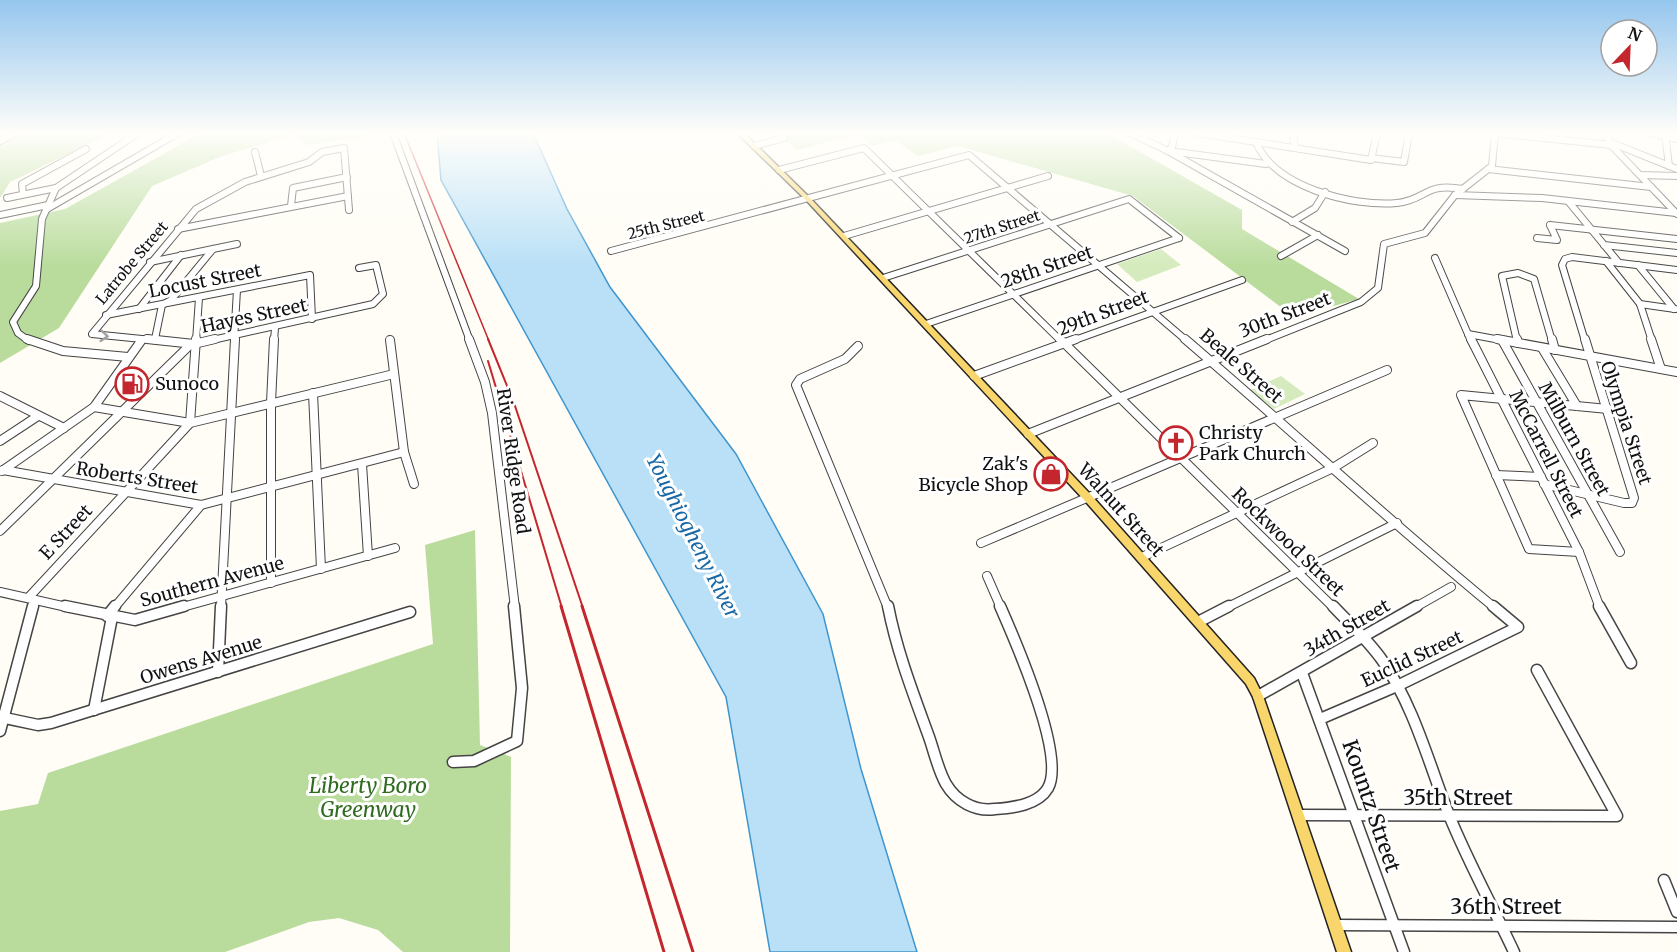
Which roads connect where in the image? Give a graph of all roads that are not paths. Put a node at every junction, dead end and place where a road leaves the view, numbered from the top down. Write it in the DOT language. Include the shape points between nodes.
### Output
graph roads {
  1 [pos="34,177"];
  2 [pos="72,177"];
  3 [pos="99,177"];
  4 [pos="257,177"];
  5 [pos="345,177"];
  6 [pos="347,177"];
  7 [pos="409,177"];
  8 [pos="786,177"];
  9 [pos="889,177"];
  10 [pos="896,177"];
  11 [pos="997,177"];
  12 [pos="1043,177"];
  13 [pos="1214,177"];
  14 [pos="1289,177"];
  15 [pos="1477,177"];
  16 [pos="1564,177"];
  17 [pos="1642,177"];
  18 [pos="1009,187"];
  19 [pos="1651,187"];
  20 [pos="56,188"];
  21 [pos="1462,189"];
  22 [pos="1326,192"];
  23 [pos="23,194"];
  24 [pos="1455,195"];
  25 [pos="348,196"];
  26 [pos="7,198"];
  27 [pos="808,199"];
  28 [pos="1568,201"];
  29 [pos="291,206"];
  30 [pos="47,207"];
  31 [pos="349,210"];
  32 [pos="931,210"];
  33 [pos="1676,214"];
  34 [pos="0,215"];
  35 [pos="1292,222"];
  36 [pos="1051,224"];
  37 [pos="178,229"];
  38 [pos="1590,229"];
  39 [pos="844,236"];
  40 [pos="1318,236"];
  41 [pos="1179,238"];
  42 [pos="1537,238"];
  43 [pos="1677,239"];
  44 [pos="237,244"];
  45 [pos="1604,245"];
  46 [pos="213,249"];
  47 [pos="969,250"];
  48 [pos="611,251"];
  49 [pos="1345,251"];
  50 [pos="1677,253"];
  51 [pos="181,255"];
  52 [pos="1281,256"];
  53 [pos="1435,258"];
  54 [pos="1605,261"];
  55 [pos="150,262"];
  56 [pos="1619,263"];
  57 [pos="1100,265"];
  58 [pos="1638,265"];
  59 [pos="359,268"];
  60 [pos="1673,269"];
  61 [pos="1677,277"];
  62 [pos="883,278"];
  63 [pos="1242,280"];
  64 [pos="237,290"];
  65 [pos="1015,294"];
  66 [pos="199,298"];
  67 [pos="1640,304"];
  68 [pos="162,305"];
  69 [pos="139,309"];
  70 [pos="1676,309"];
  71 [pos="1152,310"];
  72 [pos="106,315"];
  73 [pos="312,319"];
  74 [pos="926,324"];
  75 [pos="275,328"];
  76 [pos="1468,334"];
  77 [pos="233,336"];
  78 [pos="154,339"];
  79 [pos="390,340"];
  80 [pos="1502,340"];
  81 [pos="141,341"];
  82 [pos="1518,343"];
  83 [pos="192,344"];
  84 [pos="1065,344"];
  85 [pos="858,346"];
  86 [pos="1542,348"];
  87 [pos="1555,350"];
  88 [pos="1589,356"];
  89 [pos="129,357"];
  90 [pos="1210,361"];
  91 [pos="1661,369"];
  92 [pos="1387,370"];
  93 [pos="1677,372"];
  94 [pos="394,374"];
  95 [pos="974,376"];
  96 [pos="314,393"];
  97 [pos="0,396"];
  98 [pos="1120,397"];
  99 [pos="1501,399"];
  100 [pos="1537,402"];
  101 [pos="271,403"];
  102 [pos="1577,406"];
  103 [pos="94,407"];
  104 [pos="1608,409"];
  105 [pos="122,411"];
  106 [pos="229,412"];
  107 [pos="38,416"];
  108 [pos="1276,418"];
  109 [pos="190,423"];
  110 [pos="63,428"];
  111 [pos="1028,434"];
  112 [pos="0,441"];
  113 [pos="1373,443"];
  114 [pos="405,453"];
  115 [pos="1180,458"];
  116 [pos="362,464"];
  117 [pos="1334,468"];
  118 [pos="2,472"];
  119 [pos="1496,475"];
  120 [pos="318,476"];
  121 [pos="53,479"];
  122 [pos="1543,481"];
  123 [pos="414,484"];
  124 [pos="272,488"];
  125 [pos="125,493"];
  126 [pos="1587,493"];
  127 [pos="226,499"];
  128 [pos="1089,499"];
  129 [pos="201,505"];
  130 [pos="1238,513"];
  131 [pos="1397,524"];
  132 [pos="0,531"];
  133 [pos="981,543"];
  134 [pos="395,548"];
  135 [pos="1579,552"];
  136 [pos="1620,552"];
  137 [pos="368,556"];
  138 [pos="1142,557"];
  139 [pos="321,569"];
  140 [pos="1298,571"];
  141 [pos="987,576"];
  142 [pos="271,583"];
  143 [pos="1451,587"];
  144 [pos="0,592"];
  145 [pos="223,597"];
  146 [pos="32,599"];
  147 [pos="410,612"];
  148 [pos="110,617"];
  149 [pos="1200,621"];
  150 [pos="1518,627"];
  151 [pos="1365,638"];
  152 [pos="1630,663"];
  153 [pos="1537,670"];
  154 [pos="218,672"];
  155 [pos="1302,673"];
  156 [pos="1397,686"];
  157 [pos="1258,696"];
  158 [pos="94,710"];
  159 [pos="2,718"];
  160 [pos="1320,719"];
  161 [pos="0,731"];
  162 [pos="453,762"];
  163 [pos="1298,815"];
  164 [pos="1354,815"];
  165 [pos="1450,817"];
  166 [pos="1664,880"];
  167 [pos="1677,912"];
  168 [pos="1335,925"];
  169 [pos="1394,926"];
  170 [pos="1503,927"];
  171 [pos="1677,927"];
  172 [pos="1344,952"];
  173 [pos="1404,952"];
  174 [pos="1514,952"];
  1 -- 23 [label="street" via="22,184"];
  2 -- 20 [label="street"];
  3 -- 30 [label="street"];
  4 -- 37 [label="street, Latrobe Street" via="196,209"];
  5 -- 29 [label="street" via="294,188"];
  6 -- 25 [label="street"];
  7 -- 162 [label="street, River Ridge Road" via="484,382 497,443 522,688 517,741 474,761"];
  8 -- 27 [label="main road, Walnut Street"];
  9 -- 27 [label="street, 25th Street"];
  10 -- 32 [label="street, Rockwood Street"];
  11 -- 18 [label="street, Beale Street"];
  12 -- 18 [label="street"];
  13 -- 35 [label="street"];
  14 -- 22 [label="street"];
  15 -- 21 [label="street"];
  16 -- 19 [label="street"];
  17 -- 19 [label="street"];
  18 -- 32 [label="street"];
  18 -- 36 [label="street, Beale Street"];
  19 -- 33 [label="street"];
  20 -- 23 [label="street"];
  20 -- 30 [label="street"];
  21 -- 22 [label="street" via="1437,186 1414,200 1383,204"];
  21 -- 24 [label="street"];
  22 -- 35 [label="street" via="1315,208"];
  23 -- 26 [label="street"];
  24 -- 28 [label="street"];
  24 -- 90 [label="street, 30th Street" via="1425,233 1384,244 1377,288 1361,302"];
  25 -- 29 [label="street"];
  25 -- 31 [label="street"];
  27 -- 39 [label="main road, Walnut Street"];
  27 -- 48 [label="street, 25th Street"];
  28 -- 33 [label="street"];
  28 -- 38 [label="street"];
  29 -- 37 [label="street"];
  30 -- 34 [label="street"];
  30 -- 89 [label="street" via="40,232 36,286 15,317 14,327 46,349"];
  32 -- 39 [label="street"];
  32 -- 47 [label="street, Rockwood Street"];
  35 -- 40 [label="street"];
  36 -- 41 [label="street, 27th Street" via="1129,199"];
  36 -- 47 [label="street, 27th Street"];
  36 -- 57 [label="street, Beale Street"];
  37 -- 55 [label="street, Latrobe Street"];
  38 -- 42 [label="street" via="1550,225 1557,240"];
  38 -- 43 [label="street"];
  38 -- 45 [label="street"];
  39 -- 62 [label="main road, Walnut Street"];
  40 -- 49 [label="street"];
  40 -- 52 [label="street"];
  41 -- 57 [label="street, 28th Street"];
  44 -- 46 [label="street"];
  45 -- 50 [label="street"];
  45 -- 56 [label="street"];
  46 -- 51 [label="street"];
  46 -- 68 [label="street" via="171,300"];
  47 -- 62 [label="street, 27th Street"];
  47 -- 65 [label="street, Rockwood Street"];
  51 -- 55 [label="street"];
  51 -- 69 [label="street"];
  53 -- 76 [label="street, McCarrell Street"];
  54 -- 56 [label="street"];
  54 -- 67 [label="street"];
  54 -- 88 [label="street, Olympia Street" via="1572,257 1562,265"];
  55 -- 72 [label="street, Latrobe Street"];
  56 -- 58 [label="street"];
  57 -- 65 [label="street, 28th Street"];
  57 -- 71 [label="street, Beale Street"];
  58 -- 60 [label="street"];
  58 -- 70 [label="street"];
  59 -- 73 [label="street, Hayes Street" via="376,265 383,294 373,304"];
  60 -- 61 [label="street"];
  62 -- 74 [label="main road, Walnut Street"];
  63 -- 71 [label="street, 29th Street"];
  64 -- 66 [label="street, Locust Street"];
  64 -- 73 [label="street, Locust Street" via="310,275"];
  64 -- 77 [label="street"];
  65 -- 74 [label="street, 28th Street"];
  65 -- 84 [label="street, Rockwood Street"];
  66 -- 68 [label="street, Locust Street"];
  66 -- 83 [label="street"];
  67 -- 70 [label="street"];
  67 -- 91 [label="street"];
  68 -- 69 [label="street, Locust Street"];
  68 -- 78 [label="street"];
  69 -- 72 [label="street, Locust Street"];
  71 -- 84 [label="street, 29th Street"];
  71 -- 90 [label="street, Beale Street"];
  72 -- 81 [label="street, Latrobe Street, one-way" via="92,334"];
  73 -- 75 [label="street, Hayes Street"];
  74 -- 95 [label="main road, Walnut Street"];
  75 -- 77 [label="street, Hayes Street"];
  75 -- 101 [label="street"];
  76 -- 80 [label="street"];
  76 -- 99 [label="street, McCarrell Street"];
  77 -- 83 [label="street, Hayes Street"];
  77 -- 106 [label="street"];
  78 -- 81 [label="street, Hayes Street"];
  78 -- 83 [label="street, Hayes Street"];
  79 -- 94 [label="street"];
  80 -- 82 [label="street"];
  80 -- 100 [label="street, Milburn Street"];
  81 -- 89 [label="street"];
  82 -- 86 [label="street"];
  82 -- 87 [label="street" via="1502,276 1506,274 1527,274 1534,279"];
  83 -- 105 [label="street"];
  83 -- 109 [label="street"];
  84 -- 95 [label="street, 29th Street"];
  84 -- 98 [label="street, Rockwood Street"];
  85 -- 141 [label="street" via="845,359 800,379 796,385 887,602 897,651 946,784 967,806 992,810 1029,804 1047,790 1052,777 1052,754 1018,649"];
  86 -- 87 [label="street"];
  86 -- 102 [label="street"];
  87 -- 88 [label="street"];
  88 -- 91 [label="street"];
  88 -- 104 [label="street, Olympia Street"];
  89 -- 103 [label="street"];
  90 -- 98 [label="street, 30th Street"];
  90 -- 108 [label="street, Beale Street"];
  91 -- 93 [label="street"];
  92 -- 108 [label="street"];
  94 -- 96 [label="street"];
  94 -- 114 [label="street"];
  95 -- 111 [label="main road, Walnut Street"];
  96 -- 101 [label="street"];
  96 -- 120 [label="street"];
  97 -- 107 [label="street"];
  98 -- 111 [label="street, 30th Street"];
  98 -- 115 [label="street, Rockwood Street"];
  99 -- 100 [label="street"];
  99 -- 119 [label="street" via="1461,395"];
  99 -- 122 [label="street, McCarrell Street"];
  100 -- 102 [label="street"];
  100 -- 126 [label="street, Milburn Street"];
  101 -- 106 [label="street"];
  101 -- 124 [label="street"];
  102 -- 104 [label="street"];
  103 -- 105 [label="street"];
  103 -- 110 [label="street"];
  104 -- 126 [label="street, Olympia Street" via="1634,498 1632,503 1624,503"];
  105 -- 109 [label="street"];
  105 -- 121 [label="street"];
  106 -- 109 [label="street"];
  106 -- 127 [label="street"];
  107 -- 110 [label="street"];
  107 -- 112 [label="street"];
  108 -- 115 [label="street"];
  108 -- 117 [label="street, Beale Street"];
  109 -- 125 [label="street, E Street"];
  110 -- 118 [label="street"];
  111 -- 128 [label="main road, Walnut Street"];
  113 -- 117 [label="street"];
  114 -- 116 [label="street, Roberts Street"];
  114 -- 123 [label="street"];
  115 -- 128 [label="street"];
  115 -- 130 [label="street, Rockwood Street"];
  116 -- 120 [label="street, Roberts Street"];
  116 -- 137 [label="street"];
  117 -- 130 [label="street"];
  117 -- 131 [label="street, Beale Street"];
  118 -- 121 [label="street, Roberts Street"];
  119 -- 122 [label="street, Olympia Street"];
  119 -- 135 [label="street" via="1529,549"];
  120 -- 124 [label="street, Roberts Street"];
  120 -- 139 [label="street"];
  121 -- 125 [label="street, Roberts Street"];
  121 -- 132 [label="street"];
  122 -- 126 [label="street, Olympia Street"];
  122 -- 135 [label="street, McCarrell Street"];
  124 -- 127 [label="street, Roberts Street"];
  124 -- 142 [label="street"];
  125 -- 129 [label="street, Roberts Street"];
  125 -- 146 [label="street, E Street"];
  126 -- 136 [label="street, Milburn Street"];
  127 -- 129 [label="street, Roberts Street"];
  127 -- 145 [label="street"];
  128 -- 133 [label="street"];
  128 -- 138 [label="main road, Walnut Street"];
  129 -- 148 [label="street"];
  130 -- 138 [label="street"];
  130 -- 140 [label="street, Rockwood Street"];
  131 -- 140 [label="street"];
  131 -- 150 [label="street, Beale Street"];
  134 -- 137 [label="street, Southern Avenue"];
  135 -- 152 [label="street, McCarrell Street" via="1599,606"];
  137 -- 139 [label="street, Southern Avenue"];
  138 -- 149 [label="main road, Walnut Street"];
  139 -- 142 [label="street, Southern Avenue"];
  140 -- 149 [label="street"];
  140 -- 151 [label="street, Rockwood Street"];
  142 -- 145 [label="street, Southern Avenue"];
  143 -- 151 [label="street, 34th Street"];
  144 -- 146 [label="street, Southern Avenue"];
  145 -- 148 [label="street, Southern Avenue" via="135,620"];
  145 -- 154 [label="street"];
  146 -- 148 [label="street, Southern Avenue"];
  146 -- 159 [label="street, E Street"];
  147 -- 154 [label="street, Owens Avenue"];
  148 -- 158 [label="street"];
  149 -- 157 [label="main road, Walnut Street" via="1238,664"];
  150 -- 156 [label="street, Euclid Street"];
  151 -- 155 [label="street, 34th Street"];
  151 -- 156 [label="street, Rockwood Street"];
  153 -- 165 [label="street, 35th Street" via="1617,816"];
  154 -- 158 [label="street, Owens Avenue"];
  155 -- 157 [label="street, 34th Street"];
  155 -- 160 [label="street, Kountz Street"];
  156 -- 160 [label="street, Euclid Street"];
  156 -- 165 [label="street, Rockwood Street" via="1426,749"];
  157 -- 163 [label="main road, Walnut Street"];
  158 -- 159 [label="street, Owens Avenue" via="38,725"];
  159 -- 161 [label="street, E Street"];
  160 -- 164 [label="street, Kountz Street"];
  163 -- 164 [label="street, 35th Street"];
  163 -- 168 [label="main road, Walnut Street"];
  164 -- 165 [label="street, 35th Street"];
  164 -- 169 [label="street, Kountz Street"];
  165 -- 170 [label="street, Rockwood Street"];
  166 -- 167 [label="street"];
  168 -- 169 [label="street, 36th Street"];
  168 -- 172 [label="main road, Walnut Street"];
  169 -- 170 [label="street, 36th Street"];
  169 -- 173 [label="street, Kountz Street"];
  170 -- 171 [label="street, 36th Street"];
  170 -- 174 [label="street, Rockwood Street"];
}
